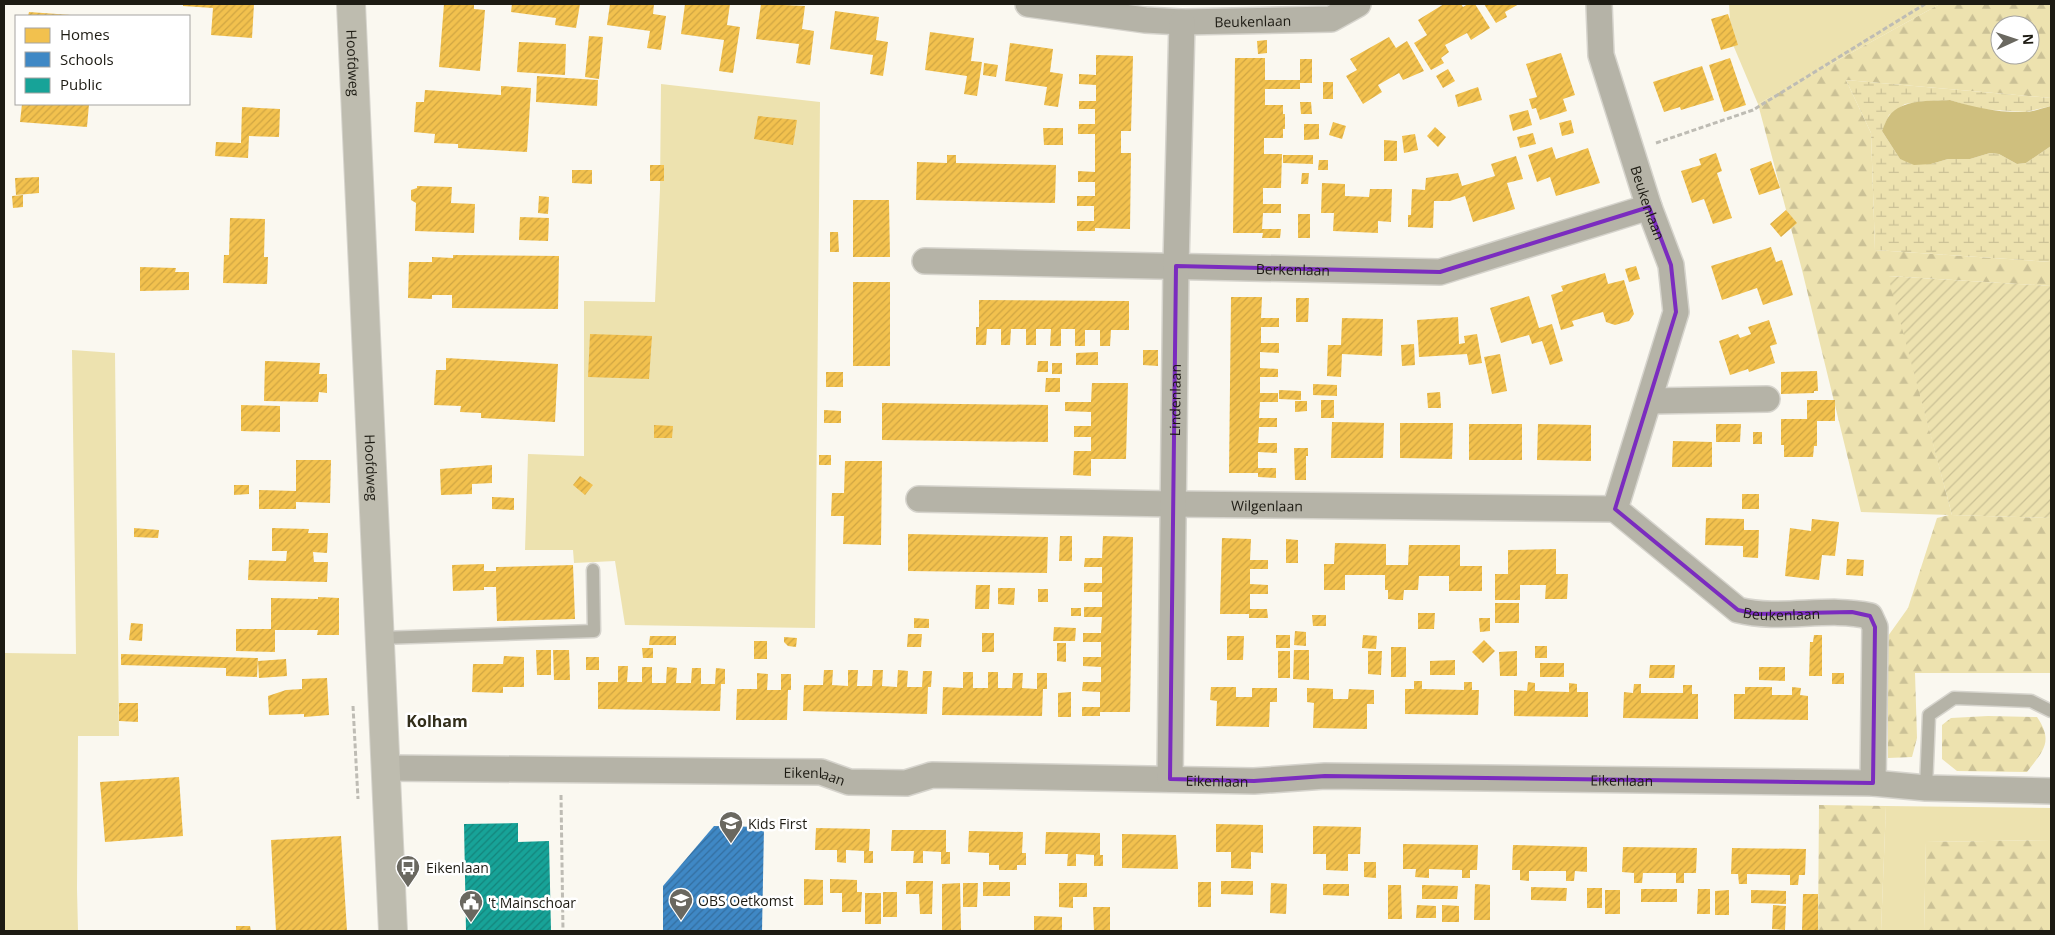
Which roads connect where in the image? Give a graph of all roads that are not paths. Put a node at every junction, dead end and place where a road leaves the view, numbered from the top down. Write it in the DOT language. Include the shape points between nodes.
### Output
graph roads {
  1 [pos="351,4"];
  2 [pos="1028,4"];
  3 [pos="1358,4"];
  4 [pos="1598,4"];
  5 [pos="1150,12"];
  6 [pos="1182,22"];
  7 [pos="1649,207"];
  8 [pos="925,261"];
  9 [pos="1176,266"];
  10 [pos="1767,399"];
  11 [pos="1650,401"];
  12 [pos="919,499"];
  13 [pos="1173,504"];
  14 [pos="1615,510"];
  15 [pos="593,570"];
  16 [pos="380,638"];
  17 [pos="2051,712"];
  18 [pos="386,768"];
  19 [pos="1170,779"];
  20 [pos="1873,783"];
  21 [pos="1926,788"];
  22 [pos="2051,791"];
  23 [pos="393,931"];
  1 -- 16 [label="main road, Hoofdweg"];
  2 -- 5 [label="street, Beukenlaan"];
  3 -- 6 [label="street, Beukenlaan" via="1331,19"];
  4 -- 7 [label="street, Beukenlaan" via="1601,55"];
  5 -- 6 [label="street, Beukenlaan"];
  6 -- 9 [label="street, Lindenlaan"];
  7 -- 9 [label="street, Berkenlaan" via="1440,272"];
  7 -- 11 [label="street, Beukenlaan" via="1671,265 1676,312"];
  8 -- 9 [label="street, Berkenlaan"];
  9 -- 13 [label="street, Lindenlaan"];
  10 -- 11 [label="street"];
  11 -- 14 [label="street, Beukenlaan"];
  12 -- 13 [label="street, Wilgenlaan"];
  13 -- 14 [label="street, Wilgenlaan"];
  13 -- 19 [label="street, Lindenlaan"];
  14 -- 20 [label="street, Beukenlaan" via="1738,610 1756,614 1852,612 1870,616 1875,627"];
  15 -- 16 [label="lane" via="594,631"];
  16 -- 18 [label="main road, Hoofdweg"];
  17 -- 21 [label="lane" via="2031,701 1954,698 1929,715"];
  18 -- 19 [label="street, Eikenlaan" via="821,772 849,782 906,783 932,775"];
  18 -- 23 [label="main road, Hoofdweg"];
  19 -- 20 [label="street, Eikenlaan" via="1254,781 1325,776"];
  20 -- 21 [label="street, Eikenlaan"];
  21 -- 22 [label="street, Eikenlaan"];
}
